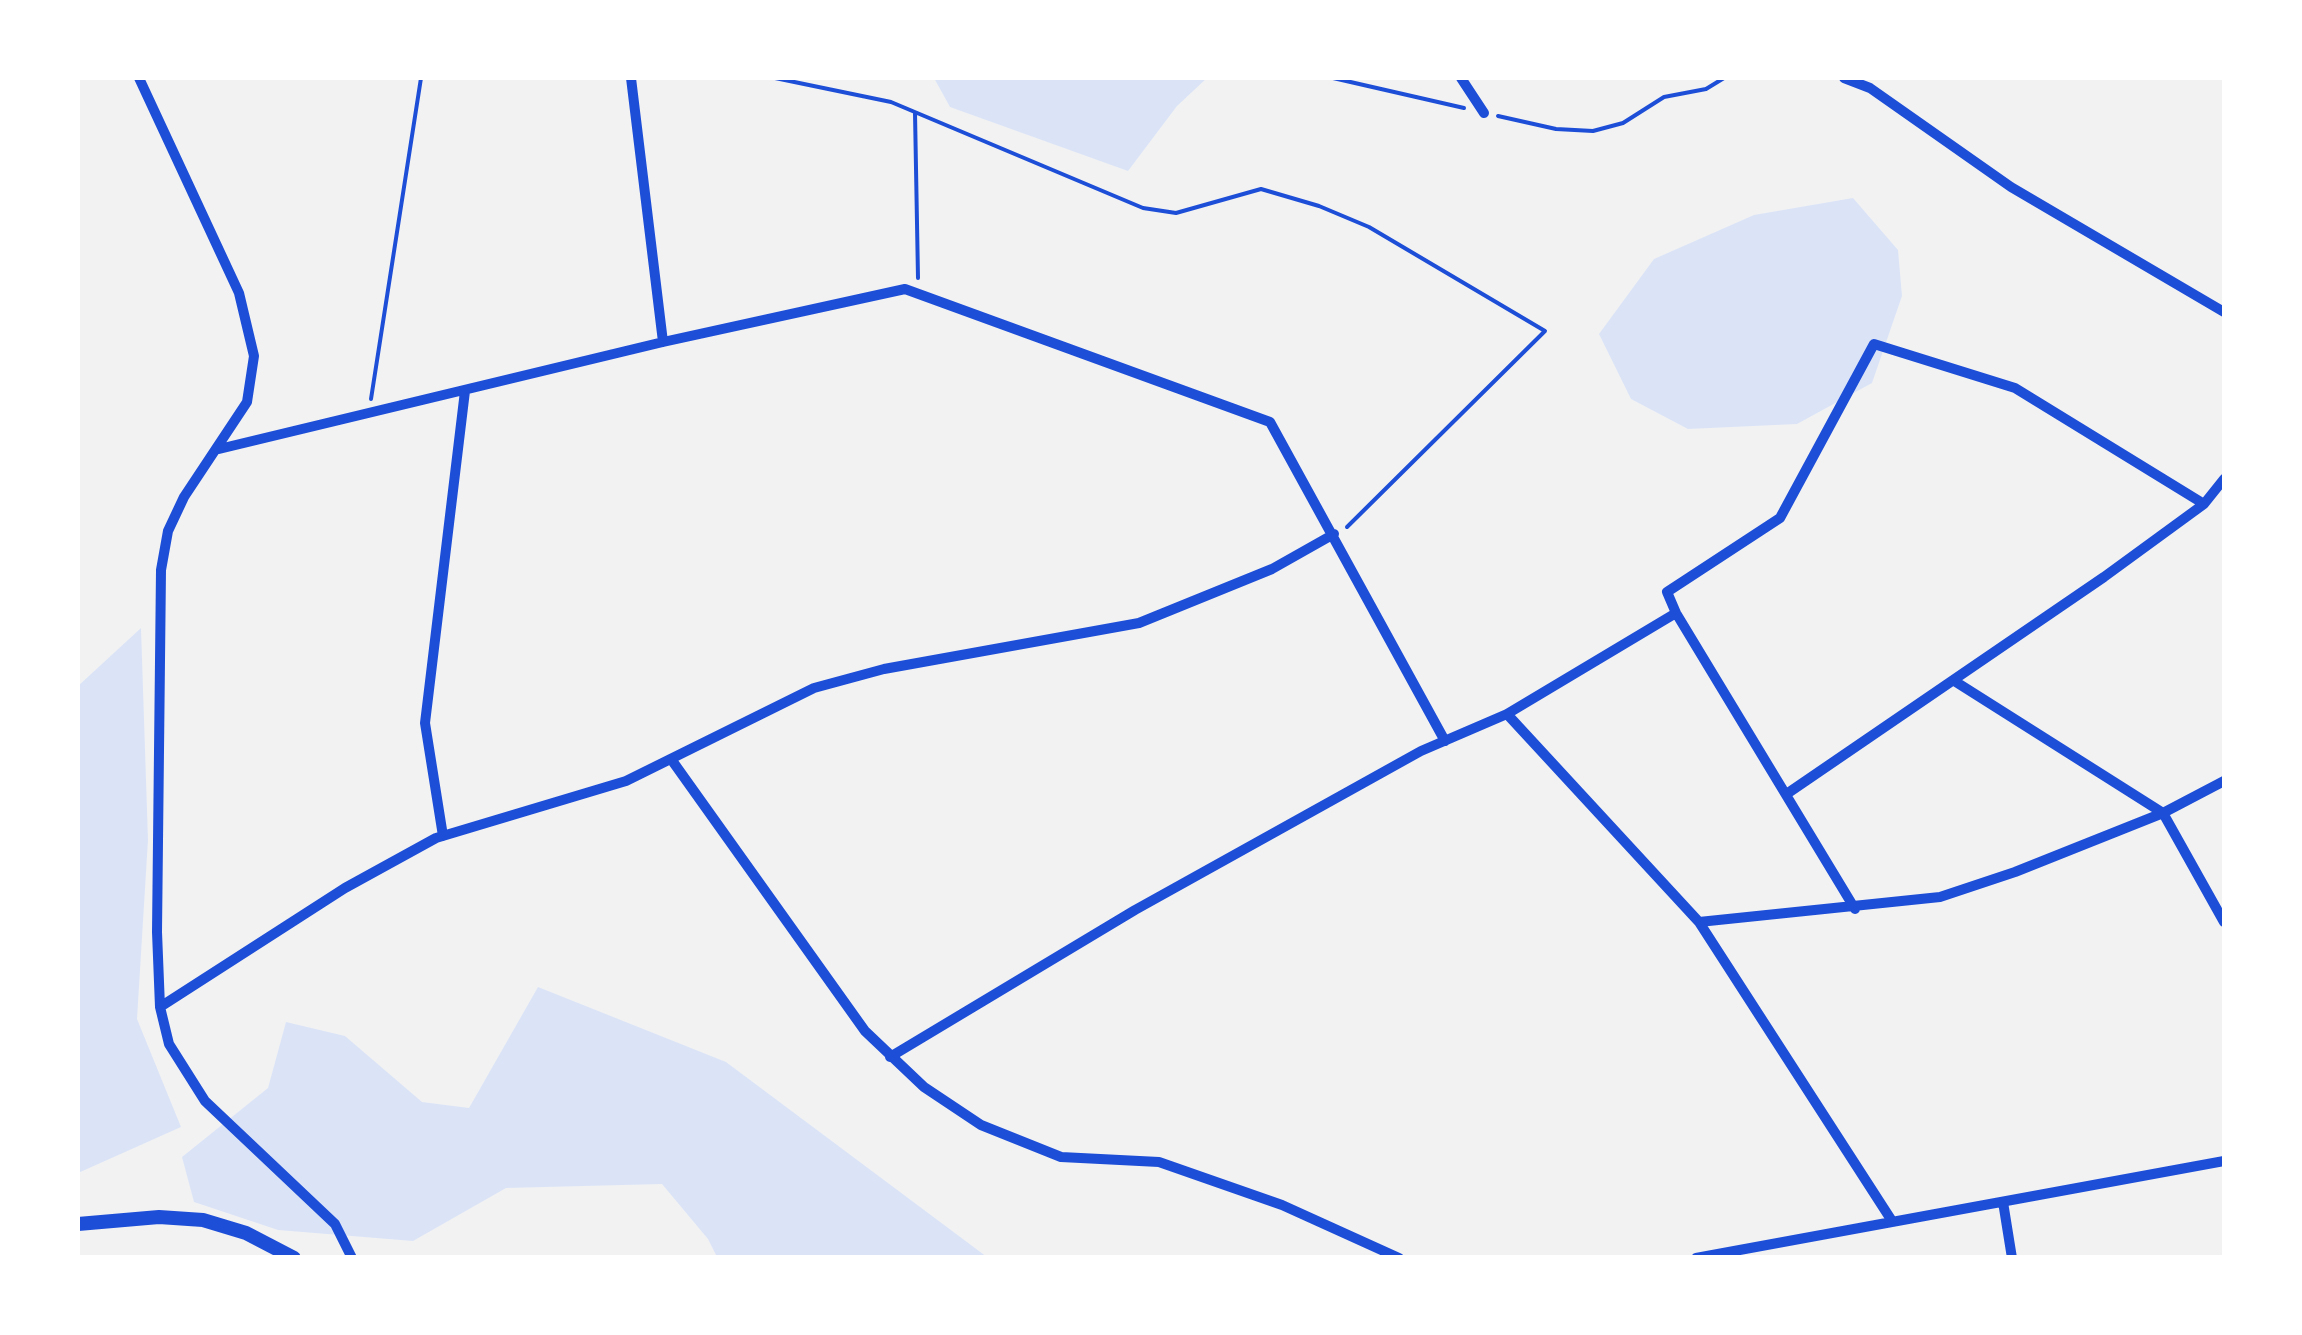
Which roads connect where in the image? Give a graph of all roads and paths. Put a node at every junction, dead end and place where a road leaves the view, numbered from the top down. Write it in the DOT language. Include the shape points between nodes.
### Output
graph roads {
  1 [pos="139,78"];
  2 [pos="420,78"];
  3 [pos="631,78"];
  4 [pos="775,78"];
  5 [pos="1332,78"];
  6 [pos="1461,78"];
  7 [pos="1724,78"];
  8 [pos="1844,78"];
  9 [pos="1861,78"];
  10 [pos="1870,88"];
  11 [pos="1484,112"];
  12 [pos="914,113"];
  13 [pos="918,293"];
  14 [pos="2224,312"];
  15 [pos="663,342"];
  16 [pos="465,391"];
  17 [pos="369,414"];
  18 [pos="219,449"];
  19 [pos="2224,479"];
  20 [pos="2204,504"];
  21 [pos="1334,534"];
  22 [pos="1676,613"];
  23 [pos="1956,682"];
  24 [pos="1507,714"];
  25 [pos="1445,741"];
  26 [pos="670,759"];
  27 [pos="2224,781"];
  28 [pos="1788,794"];
  29 [pos="2162,813"];
  30 [pos="442,836"];
  31 [pos="1855,909"];
  32 [pos="1698,922"];
  33 [pos="2224,922"];
  34 [pos="160,1007"];
  35 [pos="890,1057"];
  36 [pos="2224,1160"];
  37 [pos="2003,1202"];
  38 [pos="1892,1221"];
  39 [pos="78,1224"];
  40 [pos="294,1258"];
  41 [pos="352,1258"];
  42 [pos="1399,1258"];
  43 [pos="1696,1258"];
  44 [pos="2012,1258"];
  1 -- 18 [label="street" via="240,293 254,356 247,402"];
  2 -- 17 [label="path"];
  3 -- 15 [label="street"];
  4 -- 12 [label="path" via="892,102"];
  5 -- 11 [label="path"];
  6 -- 11 [label="street"];
  7 -- 11 [label="path" via="1593,131 1556,130"];
  8 -- 10 [label="street"];
  9 -- 10 [label="street"];
  10 -- 14 [label="street" via="2011,187"];
  12 -- 13 [label="path"];
  12 -- 21 [label="path" via="1143,208 1176,212 1261,189 1318,206 1369,228 1544,330 1352,525"];
  13 -- 15 [label="street" via="905,289"];
  13 -- 21 [label="street" via="1270,422"];
  15 -- 16 [label="street"];
  16 -- 17 [label="street"];
  16 -- 30 [label="street" via="426,723"];
  17 -- 18 [label="street"];
  18 -- 34 [label="street" via="184,497 168,532 162,570"];
  19 -- 20 [label="street"];
  20 -- 22 [label="street" via="2015,388 1874,344 1780,518 1667,592"];
  20 -- 23 [label="street"];
  21 -- 25 [label="street"];
  21 -- 26 [label="street" via="1272,569 1139,623 814,688"];
  22 -- 24 [label="street"];
  22 -- 28 [label="street"];
  23 -- 28 [label="street"];
  23 -- 29 [label="street"];
  24 -- 25 [label="street"];
  24 -- 32 [label="street"];
  25 -- 35 [label="street" via="1135,910"];
  26 -- 30 [label="street" via="579,798"];
  26 -- 35 [label="street" via="811,962"];
  27 -- 29 [label="street"];
  28 -- 31 [label="street"];
  29 -- 31 [label="street" via="1940,897"];
  29 -- 33 [label="street"];
  30 -- 34 [label="street" via="345,888"];
  31 -- 32 [label="street"];
  32 -- 38 [label="street"];
  34 -- 41 [label="street" via="169,1044 205,1102 335,1224"];
  35 -- 42 [label="street" via="982,1125 1062,1158 1159,1162 1282,1205"];
  36 -- 37 [label="street"];
  37 -- 38 [label="street"];
  37 -- 44 [label="street"];
  38 -- 43 [label="street"];
  39 -- 40 [label="street" via="160,1216 203,1220 246,1232"];
}
